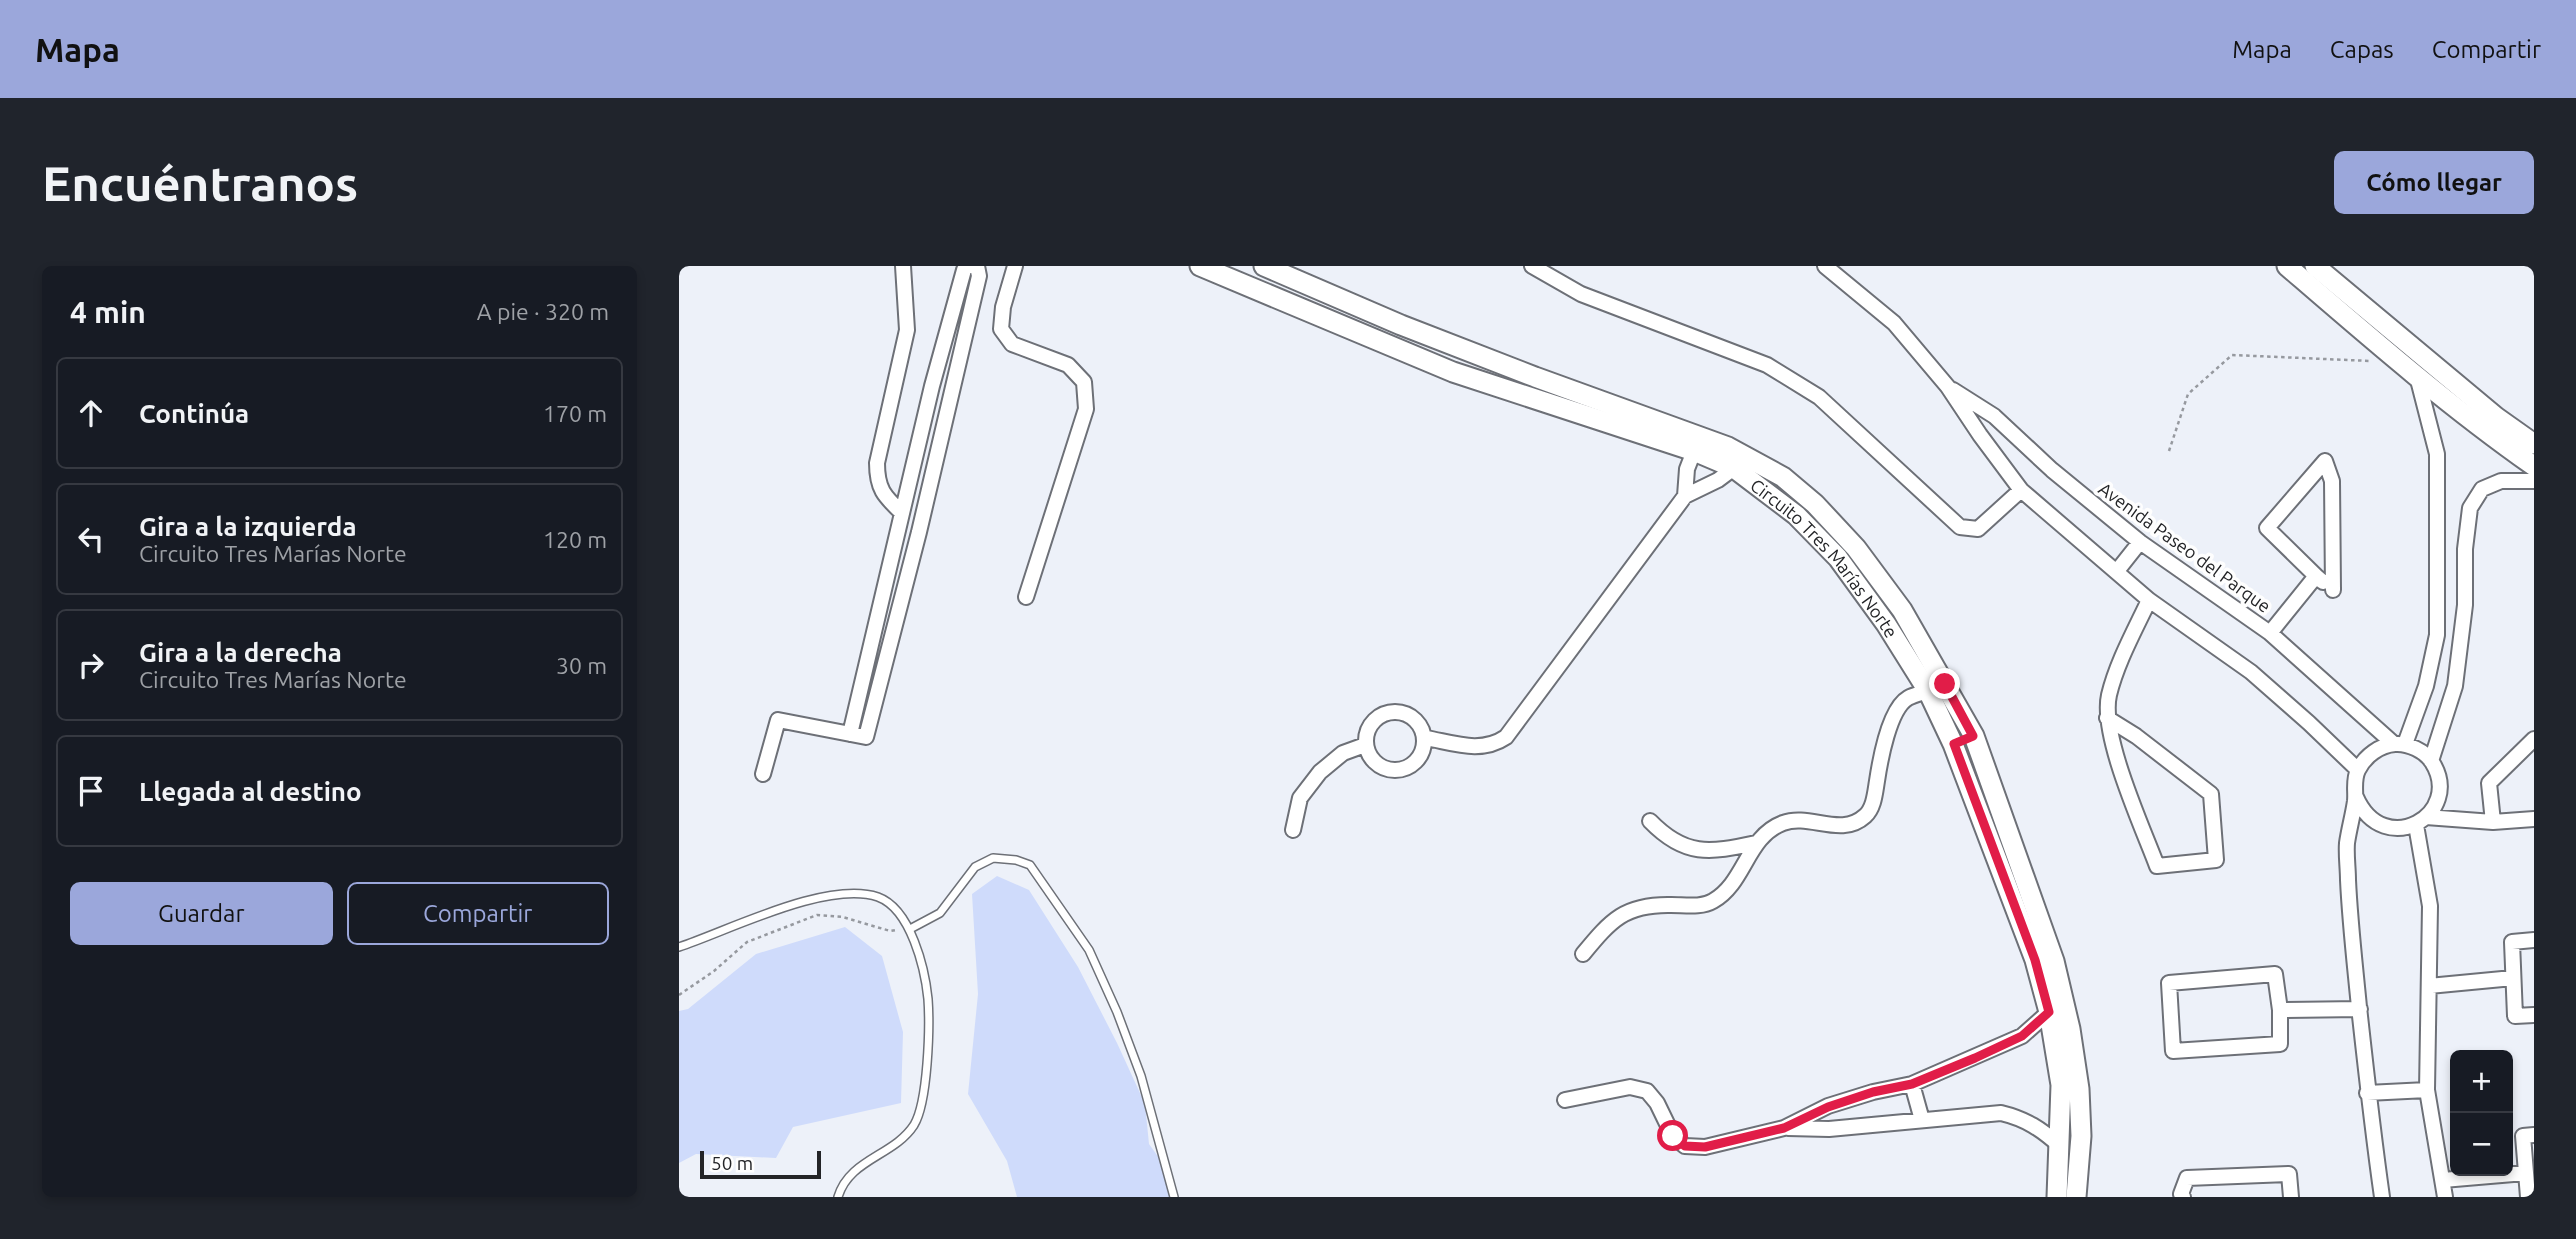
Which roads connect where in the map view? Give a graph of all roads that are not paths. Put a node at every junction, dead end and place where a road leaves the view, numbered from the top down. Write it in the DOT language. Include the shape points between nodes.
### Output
graph roads {
  1 [pos="904,266"];
  2 [pos="1015,266"];
  3 [pos="1200,266"];
  4 [pos="1264,266"];
  5 [pos="1532,266"];
  6 [pos="1825,266"];
  7 [pos="2287,266"];
  8 [pos="2315,266"];
  9 [pos="966,267"];
  10 [pos="2417,374"];
  11 [pos="1948,387"];
  12 [pos="2534,444"];
  13 [pos="1694,451"];
  14 [pos="2534,466"];
  15 [pos="1734,468"];
  16 [pos="2534,481"];
  17 [pos="2021,490"];
  18 [pos="1685,496"];
  19 [pos="902,513"];
  20 [pos="899,528"];
  21 [pos="919,532"];
  22 [pos="2140,542"];
  23 [pos="2117,571"];
  24 [pos="2316,576"];
  25 [pos="1026,597"];
  26 [pos="2149,600"];
  27 [pos="2270,632"];
  28 [pos="1928,691"];
  29 [pos="2107,718"];
  30 [pos="850,734"];
  31 [pos="1973,736"];
  32 [pos="1426,738"];
  33 [pos="2534,739"];
  34 [pos="1954,744"];
  35 [pos="2400,744"];
  36 [pos="1364,745"];
  37 [pos="2431,761"];
  38 [pos="2358,770"];
  39 [pos="763,774"];
  40 [pos="2356,797"];
  41 [pos="2534,819"];
  42 [pos="1650,821"];
  43 [pos="2421,821"];
  44 [pos="2493,822"];
  45 [pos="1293,830"];
  46 [pos="1756,843"];
  47 [pos="910,929"];
  48 [pos="2534,940"];
  49 [pos="679,947"];
  50 [pos="1583,954"];
  51 [pos="2514,978"];
  52 [pos="2429,986"];
  53 [pos="2360,1009"];
  54 [pos="2280,1010"];
  55 [pos="2049,1012"];
  56 [pos="2534,1015"];
  57 [pos="1912,1084"];
  58 [pos="2427,1090"];
  59 [pos="2367,1093"];
  60 [pos="1565,1100"];
  61 [pos="1922,1120"];
  62 [pos="1784,1128"];
  63 [pos="2534,1135"];
  64 [pos="2060,1146"];
  65 [pos="2525,1173"];
  66 [pos="2443,1180"];
  67 [pos="838,1197"];
  68 [pos="1174,1197"];
  69 [pos="2057,1197"];
  70 [pos="2076,1197"];
  71 [pos="2183,1197"];
  72 [pos="2291,1197"];
  73 [pos="2382,1197"];
  74 [pos="2445,1197"];
  75 [pos="2528,1197"];
  1 -- 19 [label="street" via="907,330 877,463 877,481"];
  2 -- 25 [label="street" via="1001,329 1012,344 1068,365 1084,382 1086,409"];
  3 -- 13 [label="street, Circuito Tres Marías Norte" via="1453,372"];
  4 -- 31 [label="street, Circuito Tres Marías Norte" via="1401,325 1728,447 1783,477 1856,548 1902,610"];
  5 -- 17 [label="street" via="1581,294 1767,365 1819,397 1960,527 1978,529"];
  6 -- 11 [label="street, Avenida Paseo del Parque" via="1893,323"];
  7 -- 10 [label="street"];
  8 -- 12 [label="street"];
  9 -- 19 [label="street"];
  9 -- 21 [label="street" via="979,276"];
  10 -- 14 [label="street" via="2480,428"];
  10 -- 35 [label="street" via="2437,454 2437,635 2426,686"];
  11 -- 17 [label="street, Avenida Paseo del Parque"];
  11 -- 22 [label="street, Avenida Paseo del Parque" via="1994,416"];
  13 -- 15 [label="street, Circuito Tres Marías Norte"];
  13 -- 18 [label="street"];
  15 -- 18 [label="street"];
  15 -- 28 [label="street, Circuito Tres Marías Norte" via="1796,515 1838,558"];
  16 -- 37 [label="street" via="2501,481 2482,489 2470,508 2455,687"];
  17 -- 23 [label="street, Avenida Paseo del Parque"];
  18 -- 32 [label="street" via="1506,737 1480,748"];
  19 -- 20 [label="street"];
  20 -- 21 [label="street"];
  20 -- 30 [label="street"];
  21 -- 30 [label="street" via="866,737"];
  22 -- 23 [label="street"];
  22 -- 27 [label="street, Avenida Paseo del Parque"];
  23 -- 26 [label="street, Avenida Paseo del Parque"];
  24 -- 24 [label="street" via="2333,590 2332,481 2325,461 2267,528"];
  24 -- 27 [label="street"];
  26 -- 29 [label="street" via="2125,651 2109,696"];
  26 -- 38 [label="street, Avenida Paseo del Parque" via="2251,672"];
  27 -- 35 [label="street, Avenida Paseo del Parque"];
  28 -- 34 [label="street, Circuito Tres Marías Norte"];
  28 -- 46 [label="street" via="1906,699 1888,727 1875,797 1859,821 1846,826 1784,823"];
  29 -- 29 [label="street" via="2157,866 2216,860 2211,794"];
  30 -- 39 [label="street" via="778,720"];
  31 -- 34 [label="street"];
  31 -- 70 [label="street, Circuito Tres Marías Norte" via="2054,961 2070,1029 2081,1136"];
  32 -- 36 [label="street" via="1419,761 1398,771 1376,765"];
  32 -- 36 [label="street" via="1415,717 1392,710 1371,722"];
  33 -- 44 [label="street" via="2490,783"];
  34 -- 55 [label="street, Circuito Tres Marías Norte" via="2035,960"];
  35 -- 37 [label="street" via="2420,750"];
  35 -- 38 [label="street" via="2372,752"];
  36 -- 45 [label="street" via="1343,752 1320,772 1300,798"];
  37 -- 43 [label="street" via="2439,780 2438,800"];
  38 -- 40 [label="street"];
  40 -- 43 [label="street" via="2361,810 2376,824 2396,830"];
  40 -- 53 [label="street" via="2347,844"];
  41 -- 44 [label="street"];
  42 -- 46 [label="street" via="1689,849 1717,852"];
  43 -- 44 [label="street"];
  43 -- 52 [label="street" via="2430,906"];
  46 -- 50 [label="street" via="1730,889 1711,903 1632,908 1604,928"];
  47 -- 49 [label="lane" via="882,898 858,893 808,902"];
  47 -- 67 [label="lane" via="926,981 929,1015 922,1105 897,1144 861,1164"];
  47 -- 68 [label="lane" via="940,913 975,867 993,858 1030,865 1089,950 1117,1012 1141,1076"];
  48 -- 51 [label="street" via="2512,942"];
  51 -- 52 [label="street"];
  51 -- 56 [label="street" via="2515,1016"];
  52 -- 58 [label="street"];
  53 -- 54 [label="street"];
  53 -- 59 [label="street"];
  54 -- 54 [label="street" via="2275,974 2169,983 2173,1051 2280,1044"];
  55 -- 57 [label="street" via="2022,1036"];
  55 -- 64 [label="street, Circuito Tres Marías Norte" via="2061,1085"];
  57 -- 61 [label="street"];
  57 -- 62 [label="street" via="1828,1107"];
  58 -- 59 [label="street"];
  58 -- 66 [label="street"];
  59 -- 73 [label="street"];
  60 -- 62 [label="street" via="1630,1087 1647,1091 1673,1136 1685,1146 1705,1147"];
  61 -- 62 [label="street" via="1829,1129"];
  61 -- 64 [label="street" via="2001,1113 2038,1127"];
  63 -- 65 [label="street" via="2523,1136"];
  64 -- 69 [label="street, Circuito Tres Marías Norte"];
  65 -- 66 [label="street"];
  65 -- 75 [label="street"];
  66 -- 74 [label="street"];
  71 -- 72 [label="street" via="2187,1178 2289,1174"];
}
